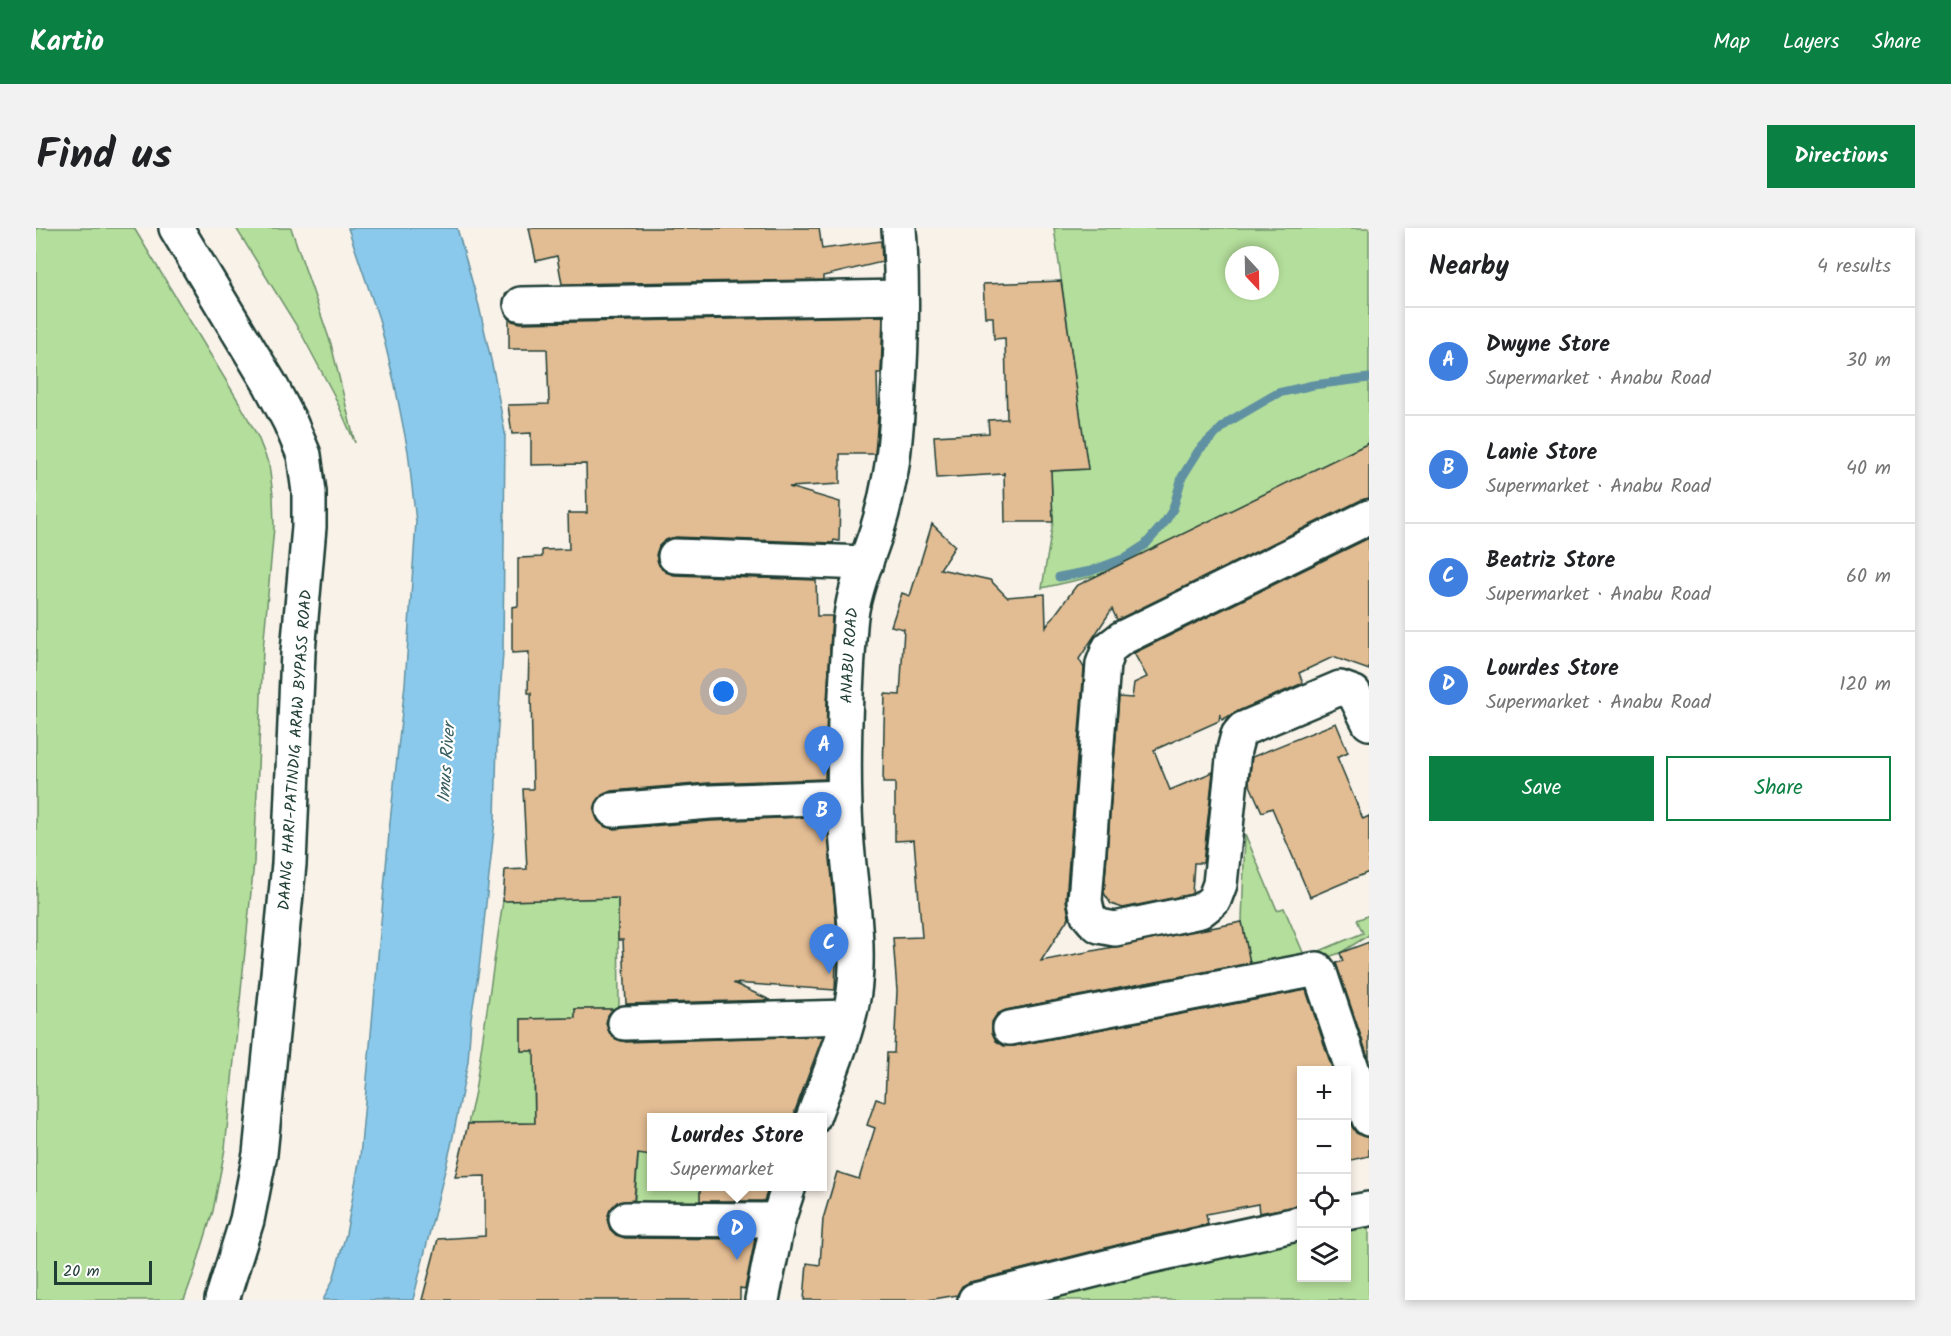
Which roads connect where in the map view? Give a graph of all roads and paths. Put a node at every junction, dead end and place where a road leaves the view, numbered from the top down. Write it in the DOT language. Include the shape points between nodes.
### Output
graph roads {
  1 [pos="176,228"];
  2 [pos="899,228"];
  3 [pos="901,297"];
  4 [pos="521,303"];
  5 [pos="1369,517"];
  6 [pos="675,556"];
  7 [pos="866,563"];
  8 [pos="1369,723"];
  9 [pos="844,797"];
  10 [pos="613,810"];
  11 [pos="848,1017"];
  12 [pos="625,1023"];
  13 [pos="1010,1028"];
  14 [pos="815,1113"];
  15 [pos="1369,1119"];
  16 [pos="787,1191"];
  17 [pos="1369,1209"];
  18 [pos="1351,1213"];
  19 [pos="626,1220"];
  20 [pos="778,1220"];
  21 [pos="1297,1224"];
  22 [pos="222,1300"];
  23 [pos="762,1300"];
  24 [pos="975,1300"];
  1 -- 22 [label="street, DAANG HARI-PATINDIG ARAW BYPASS ROAD" via="290,422 304,455 309,492 289,864 268,1084 247,1220"];
  2 -- 3 [label="street, ANABU ROAD"];
  3 -- 4 [label="street"];
  3 -- 7 [label="street, ANABU ROAD" via="894,452 883,508"];
  5 -- 8 [label="street" via="1122,638 1109,648 1103,664 1085,900 1093,921 1115,929 1200,911 1214,900 1220,884 1233,750 1243,729 1340,688 1354,693"];
  6 -- 7 [label="street"];
  7 -- 9 [label="street, ANABU ROAD" via="850,624 843,737"];
  9 -- 10 [label="street"];
  9 -- 11 [label="street, ANABU ROAD" via="856,971"];
  11 -- 12 [label="street"];
  11 -- 14 [label="street, ANABU ROAD"];
  13 -- 15 [label="street" via="1317,969"];
  16 -- 20 [label="street"];
  17 -- 18 [label="street"];
  19 -- 20 [label="street"];
  20 -- 23 [label="street"];
  21 -- 24 [label="street"];
}
